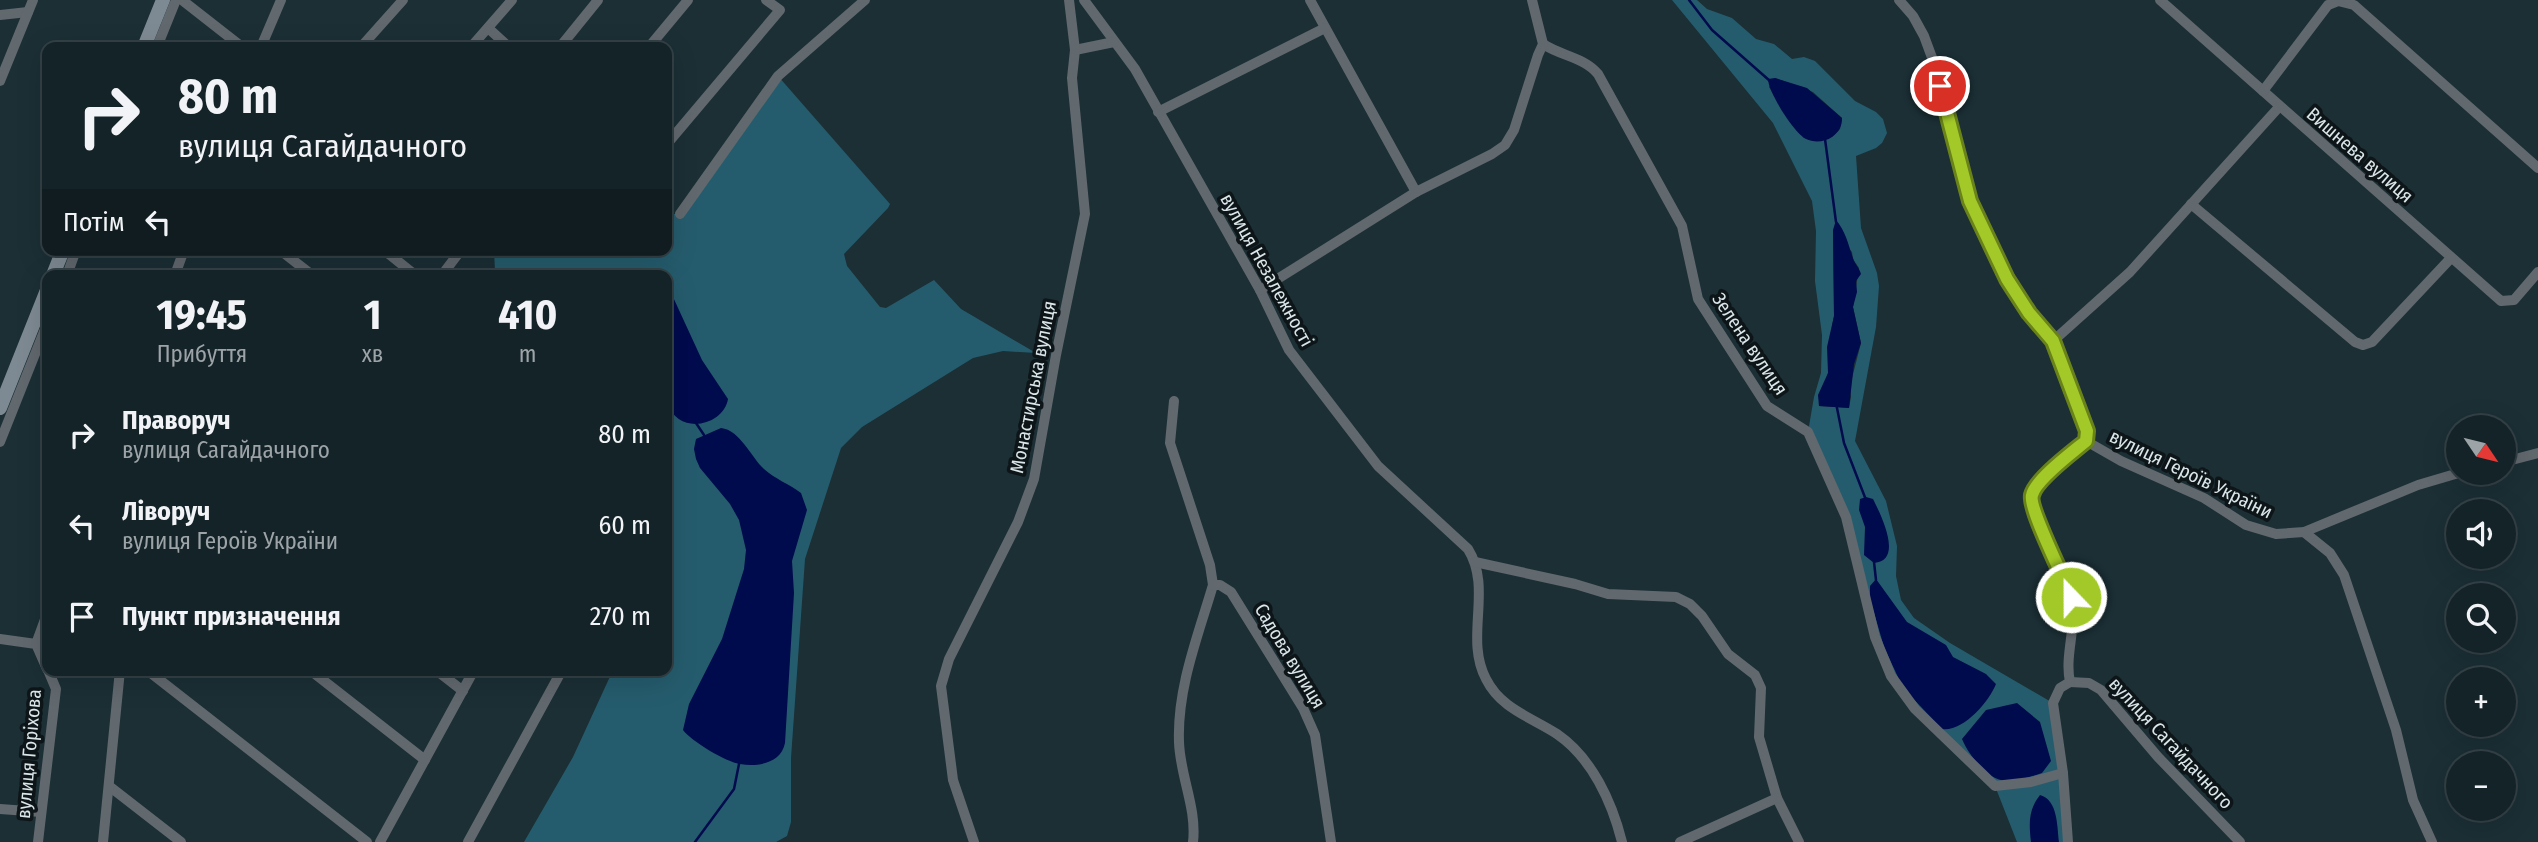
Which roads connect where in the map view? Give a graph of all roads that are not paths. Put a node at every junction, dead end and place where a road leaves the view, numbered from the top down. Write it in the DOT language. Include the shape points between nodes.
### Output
graph roads {
  1 [pos="33,0"];
  2 [pos="163,0"];
  3 [pos="176,0"];
  4 [pos="182,0"];
  5 [pos="281,0"];
  6 [pos="403,0"];
  7 [pos="512,0"];
  8 [pos="598,0"];
  9 [pos="688,0"];
  10 [pos="766,0"];
  11 [pos="849,0"];
  12 [pos="1069,0"];
  13 [pos="1310,0"];
  14 [pos="1532,0"];
  15 [pos="1899,0"];
  16 [pos="2160,0"];
  17 [pos="1088,1"];
  18 [pos="862,3"];
  19 [pos="28,12"];
  20 [pos="0,15"];
  21 [pos="488,28"];
  22 [pos="1325,28"];
  23 [pos="146,42"];
  24 [pos="159,42"];
  25 [pos="236,42"];
  26 [pos="263,42"];
  27 [pos="365,42"];
  28 [pos="475,42"];
  29 [pos="503,42"];
  30 [pos="563,42"];
  31 [pos="653,42"];
  32 [pos="1114,42"];
  33 [pos="1543,44"];
  34 [pos="1075,50"];
  35 [pos="0,81"];
  36 [pos="2263,91"];
  37 [pos="2279,107"];
  38 [pos="1158,112"];
  39 [pos="672,138"];
  40 [pos="2538,169"];
  41 [pos="1416,192"];
  42 [pos="2191,204"];
  43 [pos="680,214"];
  44 [pos="288,256"];
  45 [pos="391,256"];
  46 [pos="456,256"];
  47 [pos="2451,258"];
  48 [pos="306,270"];
  49 [pos="409,270"];
  50 [pos="446,270"];
  51 [pos="2538,272"];
  52 [pos="1260,290"];
  53 [pos="42,303"];
  54 [pos="42,337"];
  55 [pos="2053,341"];
  56 [pos="1174,401"];
  57 [pos="0,408"];
  58 [pos="2086,441"];
  59 [pos="0,442"];
  60 [pos="2538,453"];
  61 [pos="2516,459"];
  62 [pos="2446,477"];
  63 [pos="2304,533"];
  64 [pos="1475,562"];
  65 [pos="1213,585"];
  66 [pos="42,628"];
  67 [pos="0,639"];
  68 [pos="36,644"];
  69 [pos="42,657"];
  70 [pos="50,676"];
  71 [pos="120,676"];
  72 [pos="156,676"];
  73 [pos="318,676"];
  74 [pos="444,676"];
  75 [pos="471,676"];
  76 [pos="559,676"];
  77 [pos="2070,682"];
  78 [pos="463,691"];
  79 [pos="425,760"];
  80 [pos="2063,773"];
  81 [pos="109,786"];
  82 [pos="1777,798"];
  83 [pos="0,809"];
  84 [pos="41,812"];
  85 [pos="38,842"];
  86 [pos="103,842"];
  87 [pos="181,842"];
  88 [pos="367,842"];
  89 [pos="380,842"];
  90 [pos="468,842"];
  91 [pos="974,842"];
  92 [pos="1193,842"];
  93 [pos="1331,842"];
  94 [pos="1622,842"];
  95 [pos="1681,842"];
  96 [pos="1799,842"];
  97 [pos="2068,842"];
  98 [pos="2240,842"];
  99 [pos="2432,842"];
  1 -- 19 [label="street"];
  2 -- 23 [label="main road"];
  3 -- 24 [label="street"];
  4 -- 25 [label="street"];
  5 -- 26 [label="street"];
  6 -- 27 [label="street"];
  7 -- 21 [label="street"];
  8 -- 30 [label="street"];
  9 -- 31 [label="street"];
  10 -- 39 [label="street" via="780,10"];
  11 -- 18 [label="street"];
  12 -- 34 [label="street, Монастирська вулиця"];
  13 -- 22 [label="street"];
  14 -- 33 [label="street"];
  15 -- 55 [label="street, вулиця Героїв України" via="1913,16 1931,54 1970,201 2007,279"];
  16 -- 36 [label="street, Вишнева вулиця"];
  17 -- 32 [label="street"];
  18 -- 43 [label="street" via="778,76"];
  19 -- 20 [label="street"];
  19 -- 35 [label="street"];
  21 -- 28 [label="street"];
  21 -- 29 [label="street"];
  22 -- 38 [label="street"];
  22 -- 41 [label="street"];
  32 -- 34 [label="street"];
  32 -- 38 [label="street" via="1132,64"];
  33 -- 41 [label="street" via="1505,145"];
  33 -- 80 [label="street, Зелена вулиця" via="1592,66 1598,74 1682,226 1698,299 1767,406 1808,432 1846,517 1875,637 1899,689 1933,729 1995,786"];
  34 -- 91 [label="street, Монастирська вулиця" via="1072,78 1085,214 1038,465 1018,522 954,648 941,686 953,780"];
  36 -- 37 [label="street, Вишнева вулиця"];
  36 -- 40 [label="street" via="2328,5 2348,2"];
  37 -- 42 [label="street"];
  37 -- 47 [label="street, Вишнева вулиця"];
  38 -- 52 [label="street"];
  41 -- 52 [label="street"];
  42 -- 47 [label="street" via="2363,345 2372,342"];
  42 -- 55 [label="street" via="2130,272"];
  44 -- 48 [label="street"];
  45 -- 49 [label="street"];
  46 -- 50 [label="street"];
  47 -- 51 [label="street, Вишнева вулиця" via="2501,301 2514,300"];
  52 -- 64 [label="street" via="1289,351 1371,457 1459,539"];
  53 -- 57 [label="main road"];
  54 -- 59 [label="street"];
  55 -- 58 [label="street, вулиця Героїв України" via="2085,424"];
  56 -- 65 [label="street" via="1170,443"];
  58 -- 63 [label="street, вулиця Героїв України" via="2204,498 2256,529"];
  58 -- 77 [label="street" via="2032,494 2037,518 2073,605"];
  60 -- 61 [label="street"];
  62 -- 63 [label="street, вулиця Героїв України"];
  63 -- 99 [label="street" via="2330,553 2344,575 2396,730 2413,800"];
  64 -- 82 [label="street" via="1608,594 1676,597 1690,604 1728,654 1755,675 1761,688 1759,737"];
  64 -- 94 [label="street" via="1479,593 1476,648 1487,682 1508,707 1556,734 1583,758 1609,802"];
  65 -- 92 [label="street" via="1181,704 1180,754 1195,825"];
  65 -- 93 [label="street, Садова вулиця" via="1231,592 1307,717 1317,744"];
  66 -- 68 [label="street"];
  67 -- 68 [label="street"];
  68 -- 69 [label="street, вулиця Горіхова"];
  70 -- 84 [label="street, вулиця Горіхова" via="56,690"];
  71 -- 81 [label="street"];
  72 -- 88 [label="street"];
  73 -- 79 [label="street"];
  74 -- 78 [label="street"];
  75 -- 78 [label="street"];
  76 -- 90 [label="street"];
  77 -- 80 [label="street" via="2060,688 2053,704"];
  77 -- 98 [label="street, вулиця Сагайдачного" via="2089,683 2101,690"];
  78 -- 79 [label="street"];
  79 -- 89 [label="street"];
  80 -- 97 [label="street"];
  81 -- 86 [label="street"];
  81 -- 87 [label="street"];
  82 -- 95 [label="street"];
  82 -- 96 [label="street"];
  83 -- 84 [label="street"];
  84 -- 85 [label="street, вулиця Горіхова"];
}
